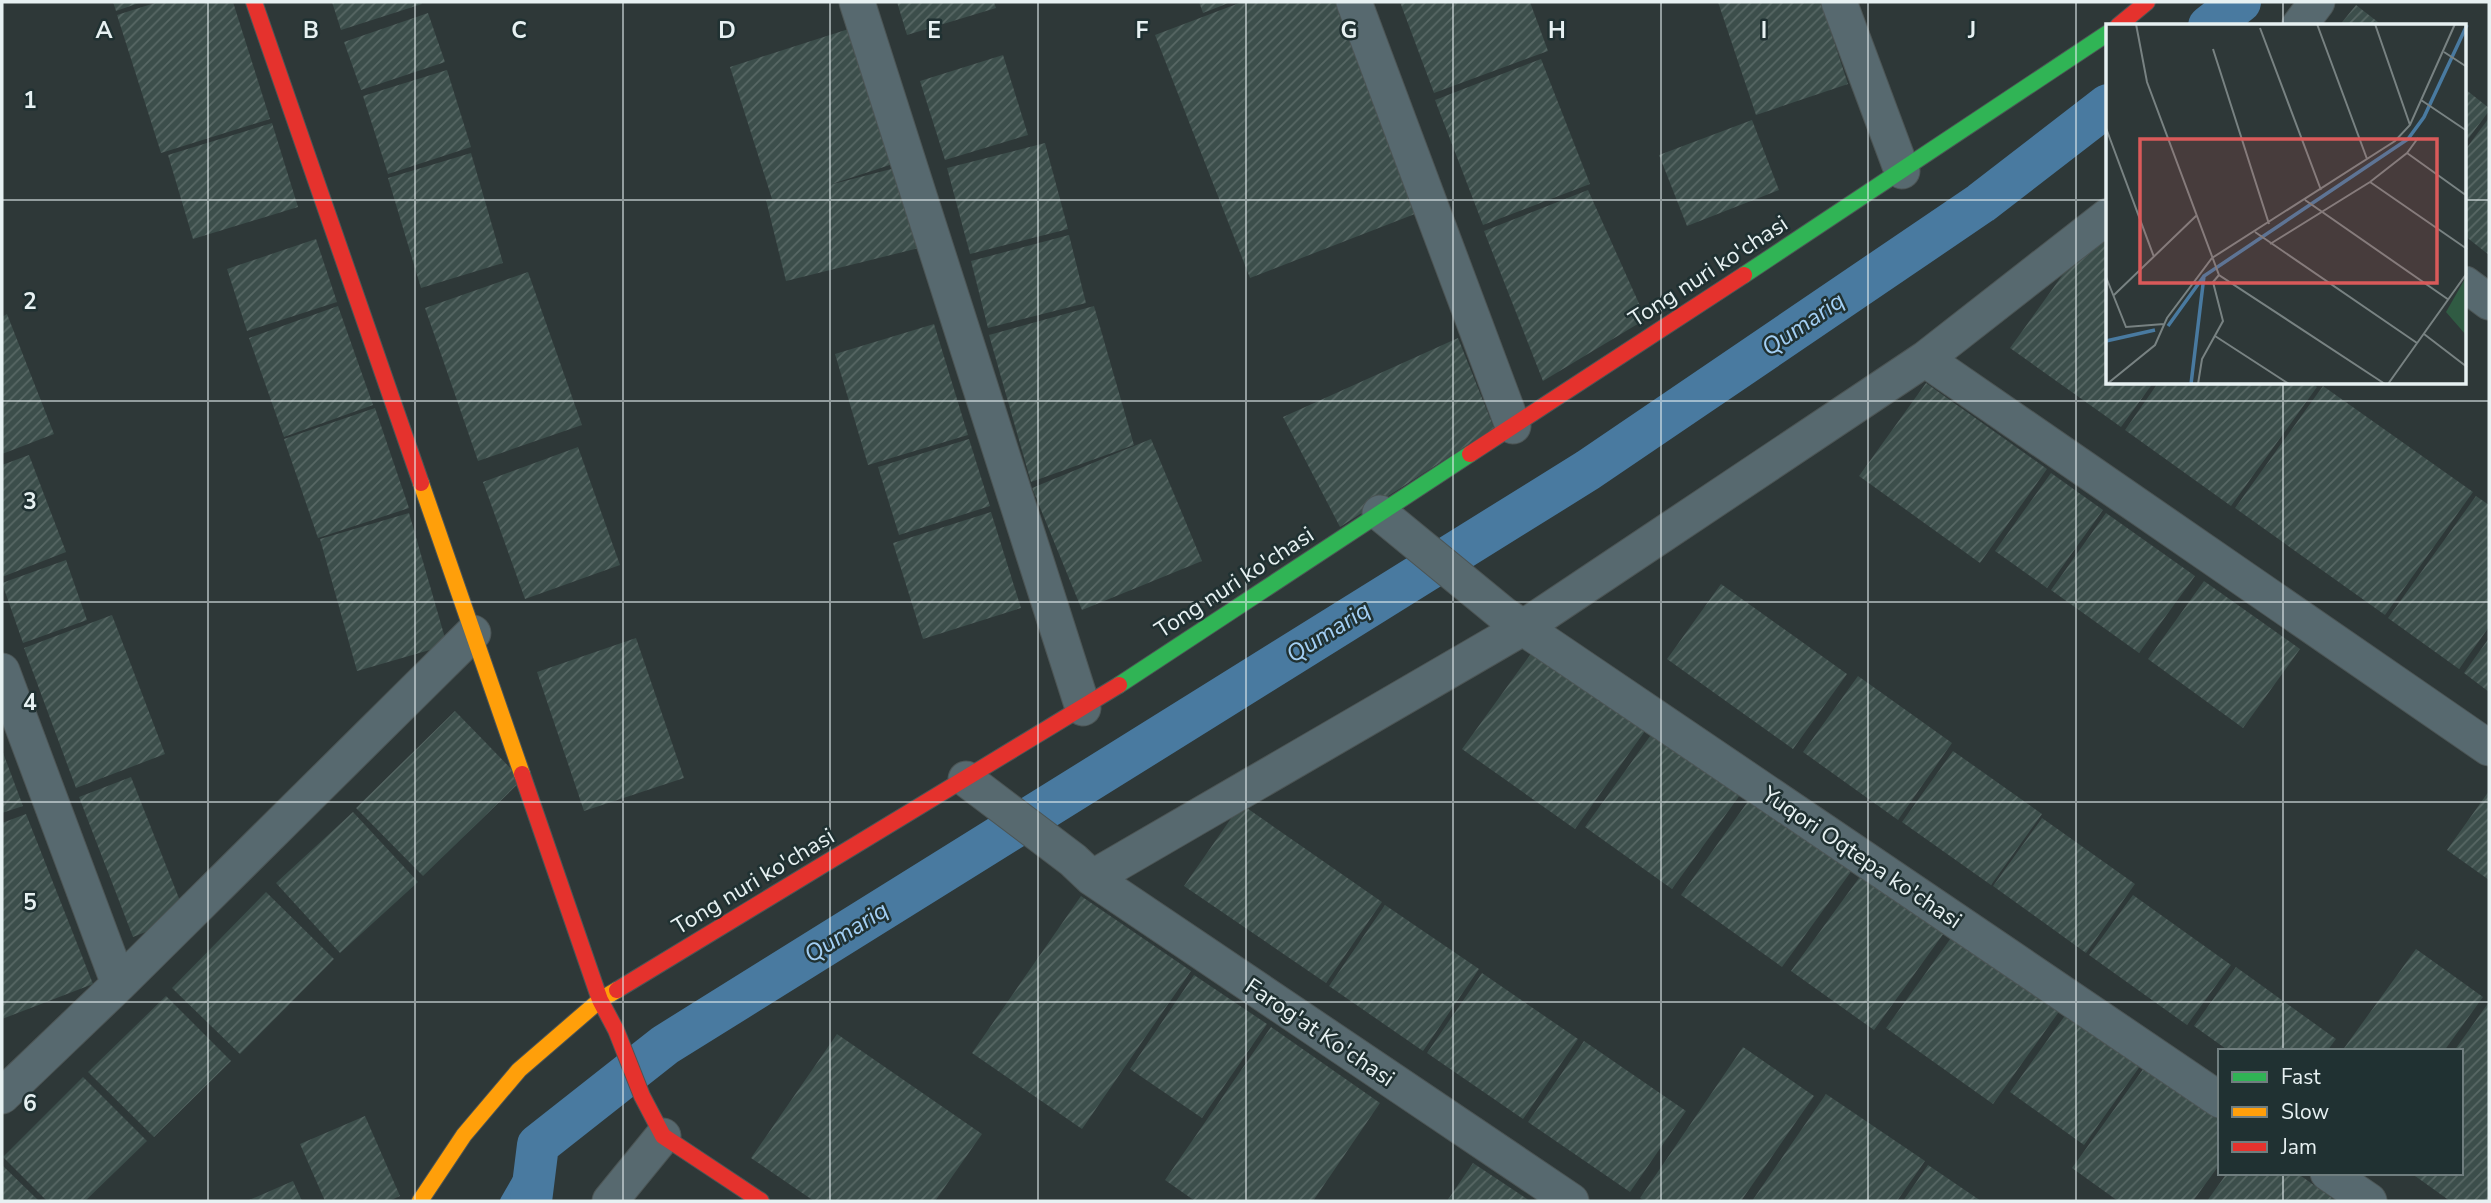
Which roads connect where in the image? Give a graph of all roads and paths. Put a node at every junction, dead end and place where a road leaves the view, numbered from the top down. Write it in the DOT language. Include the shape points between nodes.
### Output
graph roads {
  1 [pos="254,2"];
  2 [pos="857,2"];
  3 [pos="1354,2"];
  4 [pos="1839,2"];
  5 [pos="2147,2"];
  6 [pos="2317,2"];
  7 [pos="2121,24"];
  8 [pos="2300,24"];
  9 [pos="2106,34"];
  10 [pos="1902,171"];
  11 [pos="2106,218"];
  12 [pos="2466,285"];
  13 [pos="2489,302"];
  14 [pos="1925,359"];
  15 [pos="1513,426"];
  16 [pos="1380,513"];
  17 [pos="1514,620"];
  18 [pos="473,633"];
  19 [pos="2,671"];
  20 [pos="1083,708"];
  21 [pos="2489,748"];
  22 [pos="967,779"];
  23 [pos="1082,869"];
  24 [pos="119,984"];
  25 [pos="600,1000"];
  26 [pos="2,1096"];
  27 [pos="2218,1099"];
  28 [pos="663,1136"];
  29 [pos="2331,1175"];
  30 [pos="420,1201"];
  31 [pos="610,1201"];
  32 [pos="761,1201"];
  33 [pos="1571,1201"];
  34 [pos="2369,1201"];
  1 -- 18 [label="street"];
  2 -- 20 [label="street"];
  3 -- 15 [label="street"];
  4 -- 10 [label="street"];
  5 -- 7 [label="street"];
  6 -- 8 [label="street"];
  9 -- 10 [label="street, Tong nuri ko'chasi"];
  10 -- 15 [label="street, Tong nuri ko'chasi"];
  11 -- 14 [label="street"];
  12 -- 13 [label="street"];
  14 -- 17 [label="street"];
  14 -- 21 [label="street"];
  15 -- 16 [label="street, Tong nuri ko'chasi"];
  16 -- 17 [label="street, Yuqori Oqtepa ko'chasi"];
  16 -- 20 [label="street, Tong nuri ko'chasi"];
  17 -- 23 [label="street"];
  17 -- 27 [label="street, Yuqori Oqtepa ko'chasi"];
  18 -- 24 [label="street"];
  18 -- 25 [label="street"];
  19 -- 24 [label="street"];
  20 -- 22 [label="street, Tong nuri ko'chasi"];
  22 -- 23 [label="street, Farog'at Ko'chasi"];
  22 -- 25 [label="street, Tong nuri ko'chasi"];
  23 -- 33 [label="street, Farog'at Ko'chasi"];
  24 -- 26 [label="street"];
  25 -- 28 [label="street"];
  25 -- 30 [label="street, Tong nuri ko'chasi" via="519,1070 464,1135"];
  28 -- 31 [label="street"];
  28 -- 32 [label="street"];
  29 -- 34 [label="street"];
}
